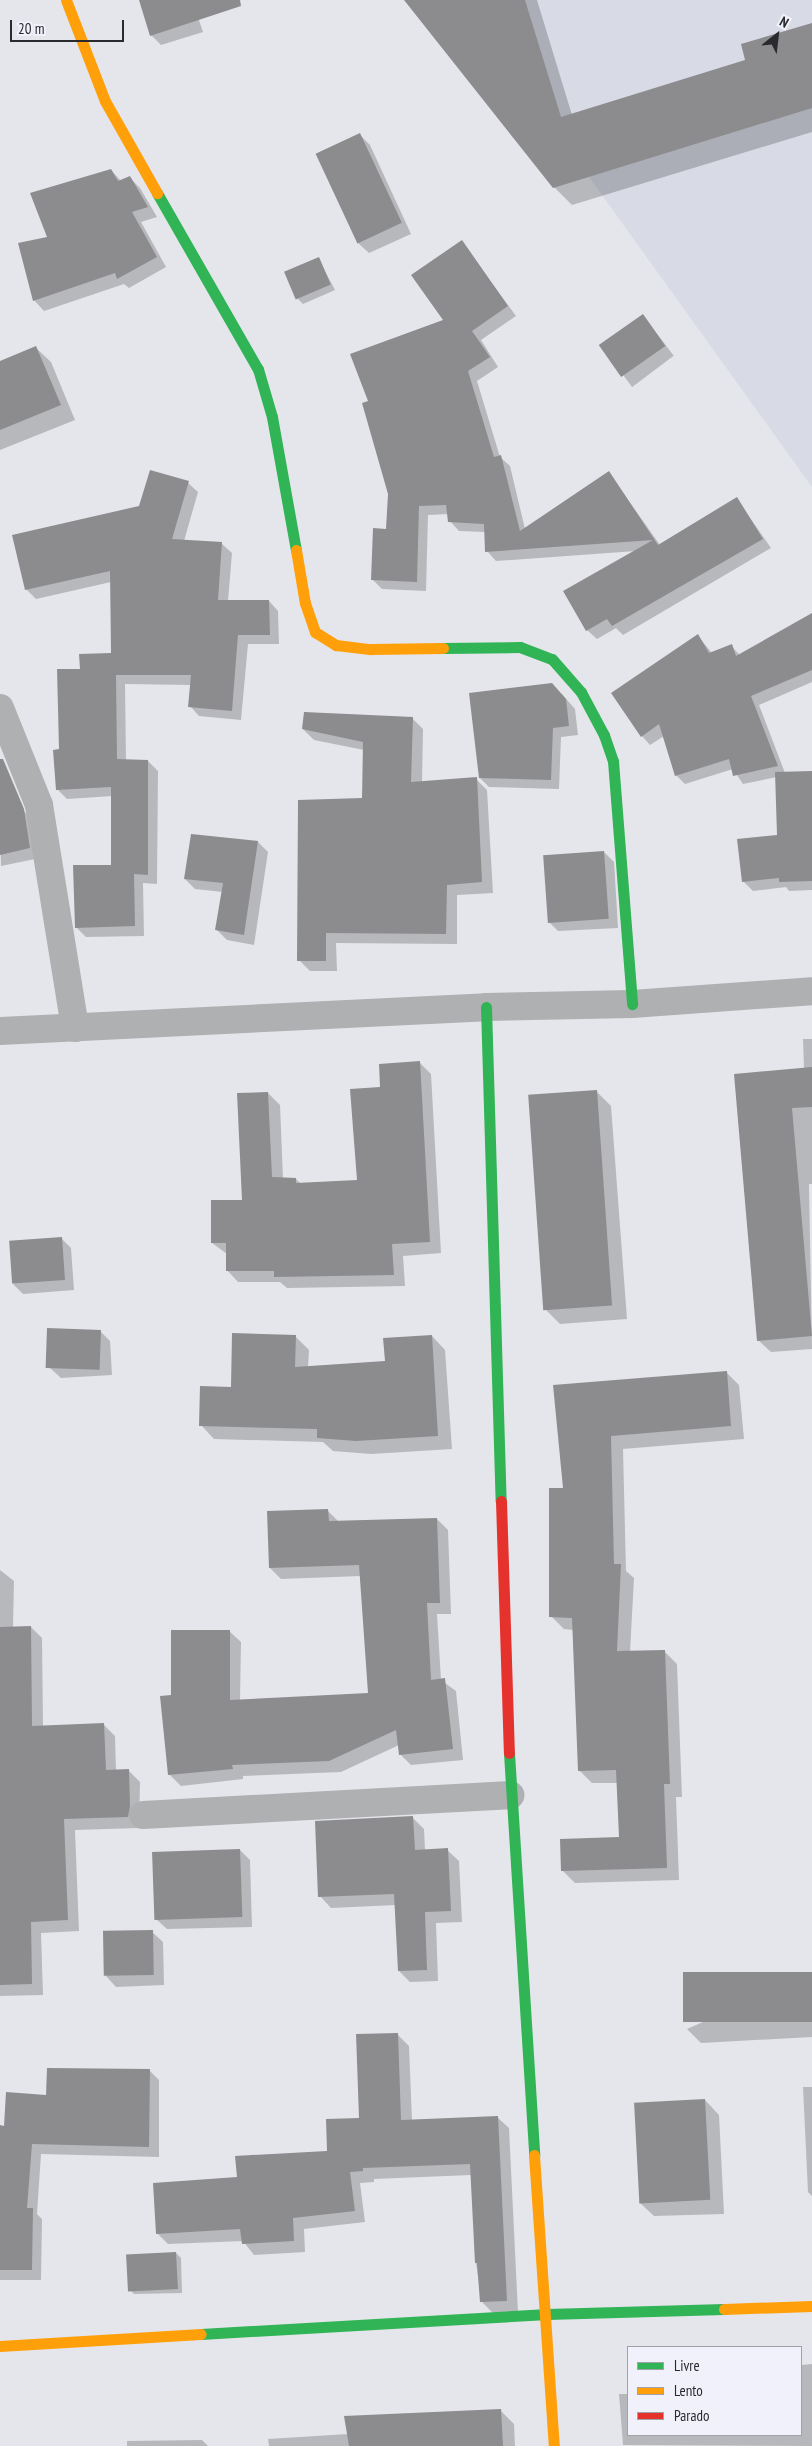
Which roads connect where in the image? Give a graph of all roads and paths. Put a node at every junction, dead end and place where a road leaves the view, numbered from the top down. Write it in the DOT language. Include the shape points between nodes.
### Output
graph roads {
  1 [pos="66,0"];
  2 [pos="0,708"];
  3 [pos="812,991"];
  4 [pos="632,1004"];
  5 [pos="486,1007"];
  6 [pos="75,1028"];
  7 [pos="0,1030"];
  8 [pos="510,1795"];
  9 [pos="143,1815"];
  10 [pos="812,2306"];
  11 [pos="547,2314"];
  12 [pos="0,2346"];
  13 [pos="554,2446"];
  1 -- 4 [label="street" via="105,101 258,369 272,417 305,603 315,632 336,645 370,649 520,647 552,659 581,692 604,735 613,761"];
  2 -- 6 [label="street" via="39,805"];
  3 -- 4 [label="street"];
  4 -- 5 [label="street"];
  5 -- 6 [label="street"];
  5 -- 8 [label="street"];
  6 -- 7 [label="street"];
  8 -- 9 [label="street"];
  8 -- 11 [label="street"];
  10 -- 11 [label="street"];
  11 -- 12 [label="street"];
  11 -- 13 [label="street"];
}
